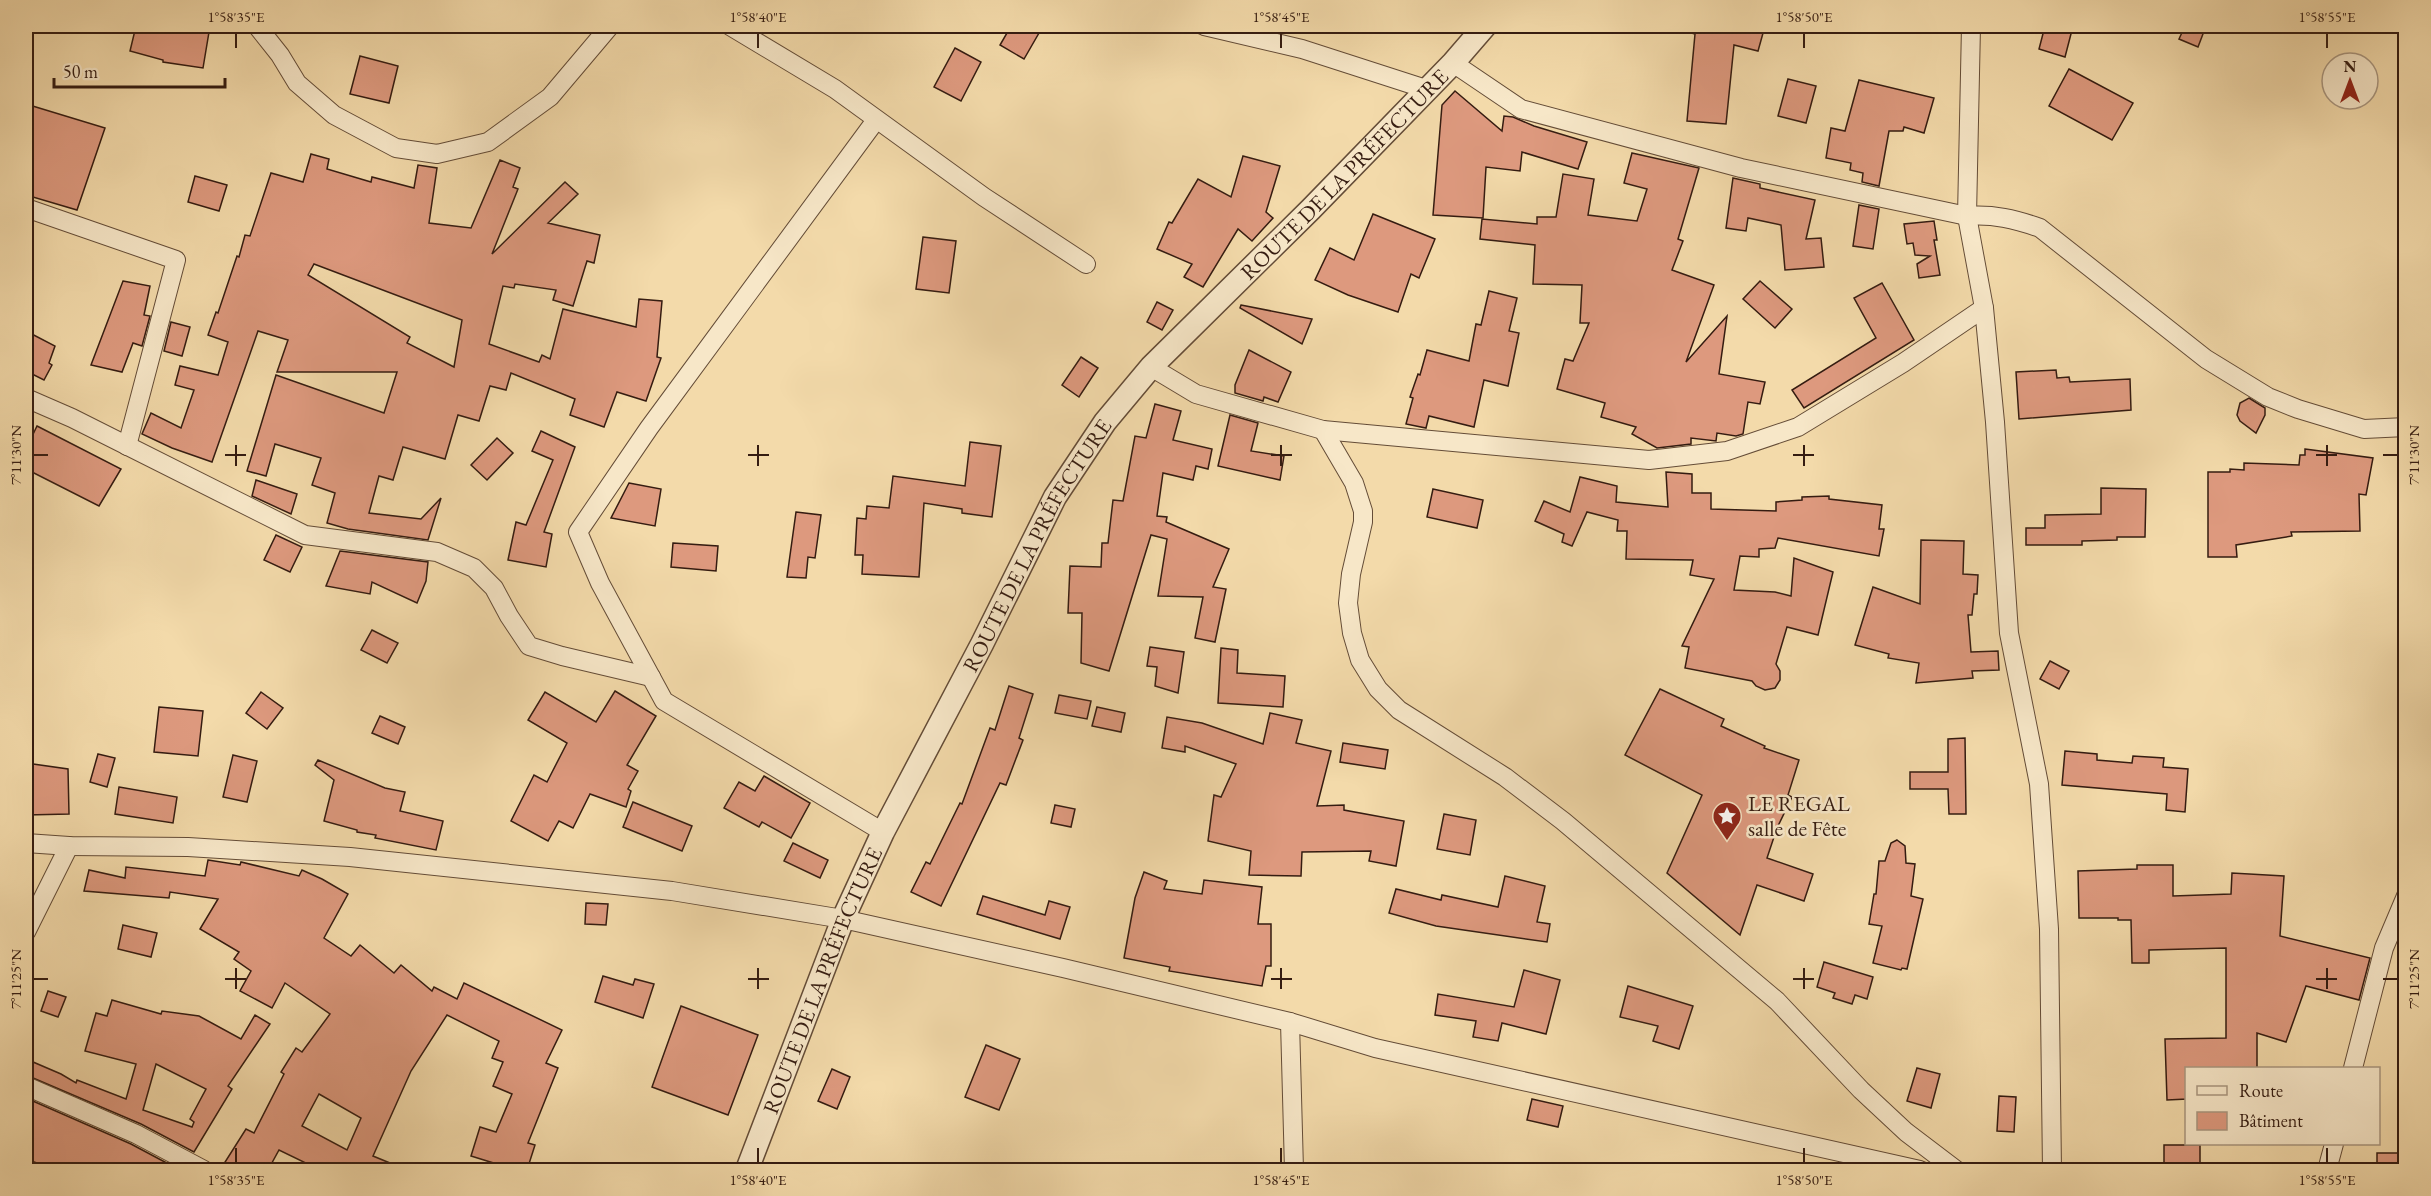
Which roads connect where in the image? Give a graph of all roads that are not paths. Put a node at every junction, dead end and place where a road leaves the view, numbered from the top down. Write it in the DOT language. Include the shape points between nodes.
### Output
graph roads {
  1 [pos="257,26"];
  2 [pos="610,26"];
  3 [pos="730,26"];
  4 [pos="1204,26"];
  5 [pos="1485,26"];
  6 [pos="1971,26"];
  7 [pos="1453,63"];
  8 [pos="1426,89"];
  9 [pos="876,120"];
  10 [pos="26,208"];
  11 [pos="1967,216"];
  12 [pos="1086,264"];
  13 [pos="1984,308"];
  14 [pos="1151,367"];
  15 [pos="26,398"];
  16 [pos="2406,428"];
  17 [pos="1323,430"];
  18 [pos="127,446"];
  19 [pos="651,677"];
  20 [pos="883,832"];
  21 [pos="26,843"];
  22 [pos="69,846"];
  23 [pos="2406,896"];
  24 [pos="843,919"];
  25 [pos="26,932"];
  26 [pos="1290,1022"];
  27 [pos="2353,1067"];
  28 [pos="26,1086"];
  29 [pos="2333,1145"];
  30 [pos="204,1170"];
  31 [pos="747,1170"];
  32 [pos="1294,1170"];
  33 [pos="1920,1170"];
  34 [pos="1956,1170"];
  35 [pos="2052,1170"];
  36 [pos="2327,1170"];
  1 -- 2 [label="street" via="297,83 334,115 396,148 438,154 488,142 550,97"];
  3 -- 9 [label="street" via="835,89"];
  4 -- 8 [label="street" via="1302,49"];
  5 -- 7 [label="street, ROUTE DE LA PRÉFECTURE"];
  6 -- 11 [label="street"];
  7 -- 8 [label="street, ROUTE DE LA PRÉFECTURE"];
  7 -- 11 [label="street" via="1521,109 1741,168"];
  8 -- 14 [label="street, ROUTE DE LA PRÉFECTURE"];
  9 -- 12 [label="street"];
  9 -- 19 [label="street" via="649,428 578,532 600,583"];
  10 -- 18 [label="street" via="176,260"];
  11 -- 13 [label="street"];
  11 -- 16 [label="street" via="2016,219 2040,228 2206,359 2268,397 2364,429"];
  13 -- 17 [label="street" via="1904,363 1798,427 1727,451 1649,460"];
  13 -- 35 [label="street" via="2009,633 2039,784 2049,929"];
  14 -- 17 [label="street" via="1196,394"];
  14 -- 20 [label="street, ROUTE DE LA PRÉFECTURE" via="1105,422 1055,497"];
  15 -- 18 [label="street"];
  17 -- 34 [label="street" via="1354,483 1363,511 1348,603 1360,660 1378,689 1399,710 1505,777 1563,821 1777,1001 1861,1090 1906,1132"];
  18 -- 19 [label="street" via="305,535 438,552 474,568 487,581 529,646"];
  19 -- 20 [label="street" via="664,701"];
  20 -- 24 [label="street, ROUTE DE LA PRÉFECTURE"];
  21 -- 22 [label="street"];
  22 -- 24 [label="street" via="188,847 350,857 672,891"];
  22 -- 25 [label="street"];
  23 -- 27 [label="street" via="2384,948"];
  24 -- 26 [label="street"];
  24 -- 31 [label="street, ROUTE DE LA PRÉFECTURE"];
  26 -- 32 [label="street"];
  26 -- 33 [label="street" via="1375,1048"];
  28 -- 30 [label="street" via="136,1134"];
  29 -- 36 [label="street"];
}
